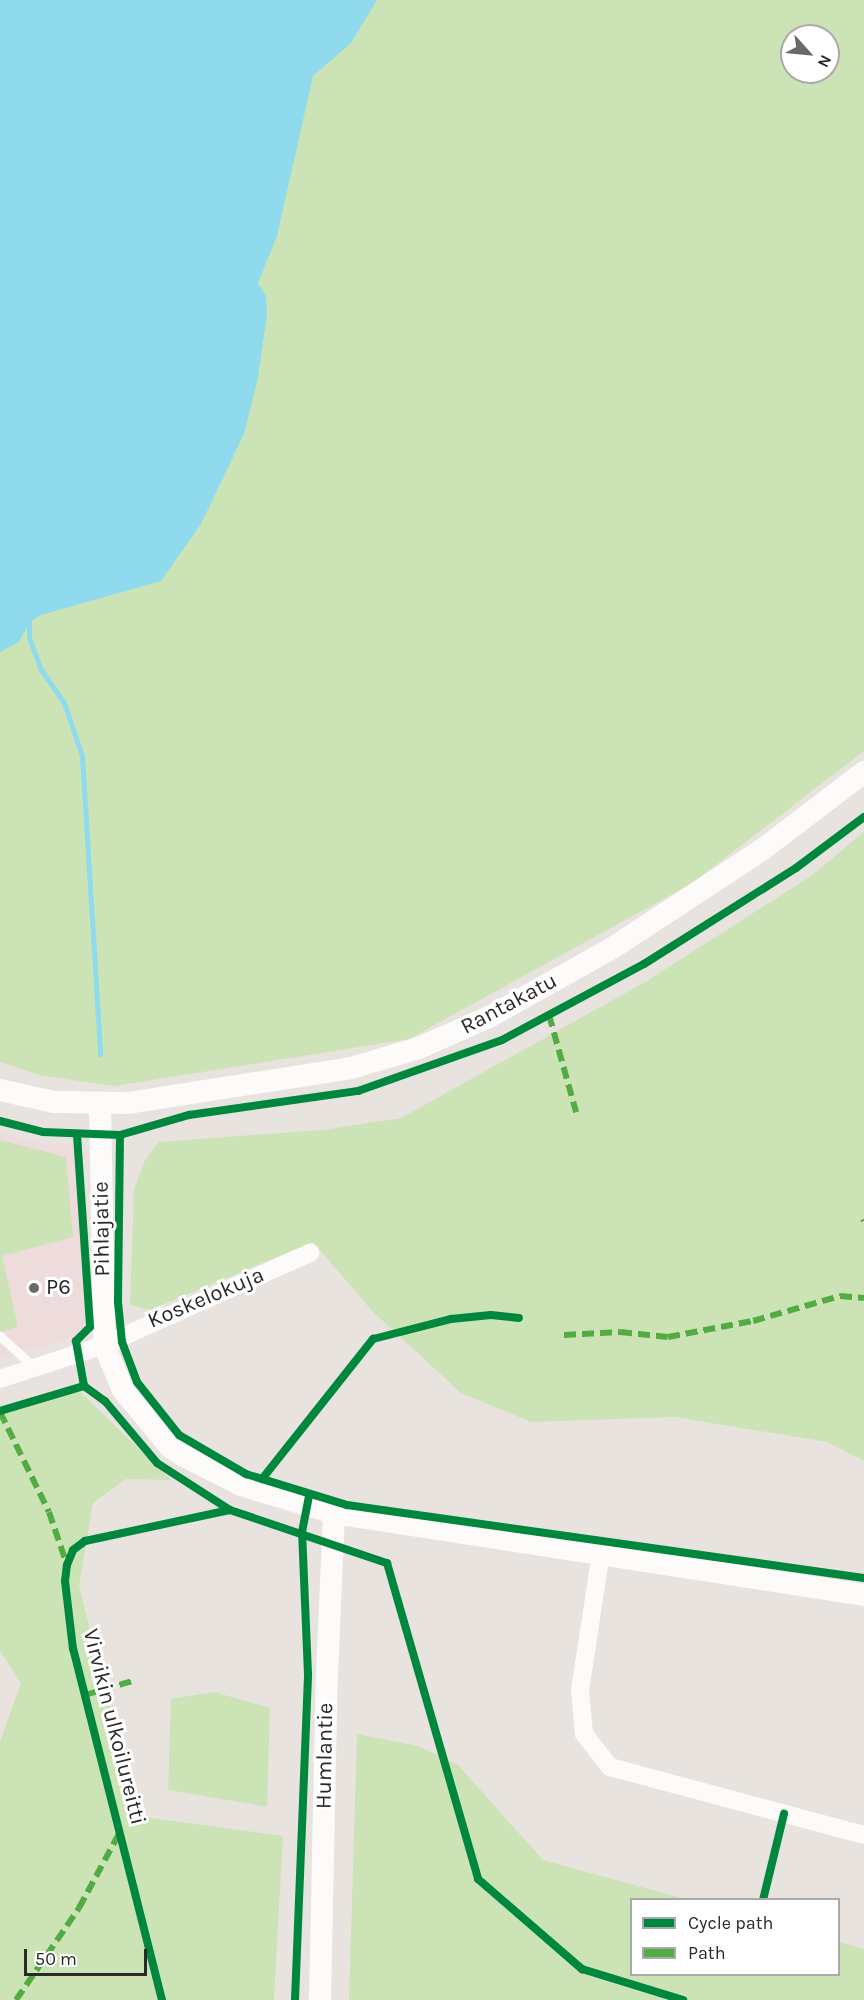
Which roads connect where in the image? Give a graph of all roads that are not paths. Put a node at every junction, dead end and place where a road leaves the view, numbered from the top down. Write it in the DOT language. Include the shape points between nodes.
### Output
graph roads {
  1 [pos="864,772"];
  2 [pos="0,1090"];
  3 [pos="100,1104"];
  4 [pos="310,1253"];
  5 [pos="0,1336"];
  6 [pos="104,1345"];
  7 [pos="35,1368"];
  8 [pos="0,1379"];
  9 [pos="334,1513"];
  10 [pos="601,1553"];
  11 [pos="864,1595"];
  12 [pos="864,1835"];
  13 [pos="320,2000"];
  1 -- 3 [label="street, Rantakatu" via="764,849 614,947 489,1017 439,1040 351,1068"];
  2 -- 3 [label="street, Rantakatu" via="54,1102"];
  3 -- 6 [label="street, Pihlajatie"];
  4 -- 6 [label="street, Koskelokuja"];
  5 -- 7 [label="lane"];
  6 -- 7 [label="street, Koskelokuja"];
  6 -- 9 [label="street, Pihlajatie" via="123,1390 170,1447 241,1485"];
  7 -- 8 [label="street, Koskelokuja"];
  9 -- 10 [label="street, Pihlajatie"];
  9 -- 13 [label="street, Humlantie"];
  10 -- 11 [label="street, Pihlajatie"];
  10 -- 12 [label="street" via="579,1690 584,1734 610,1767"];
}
